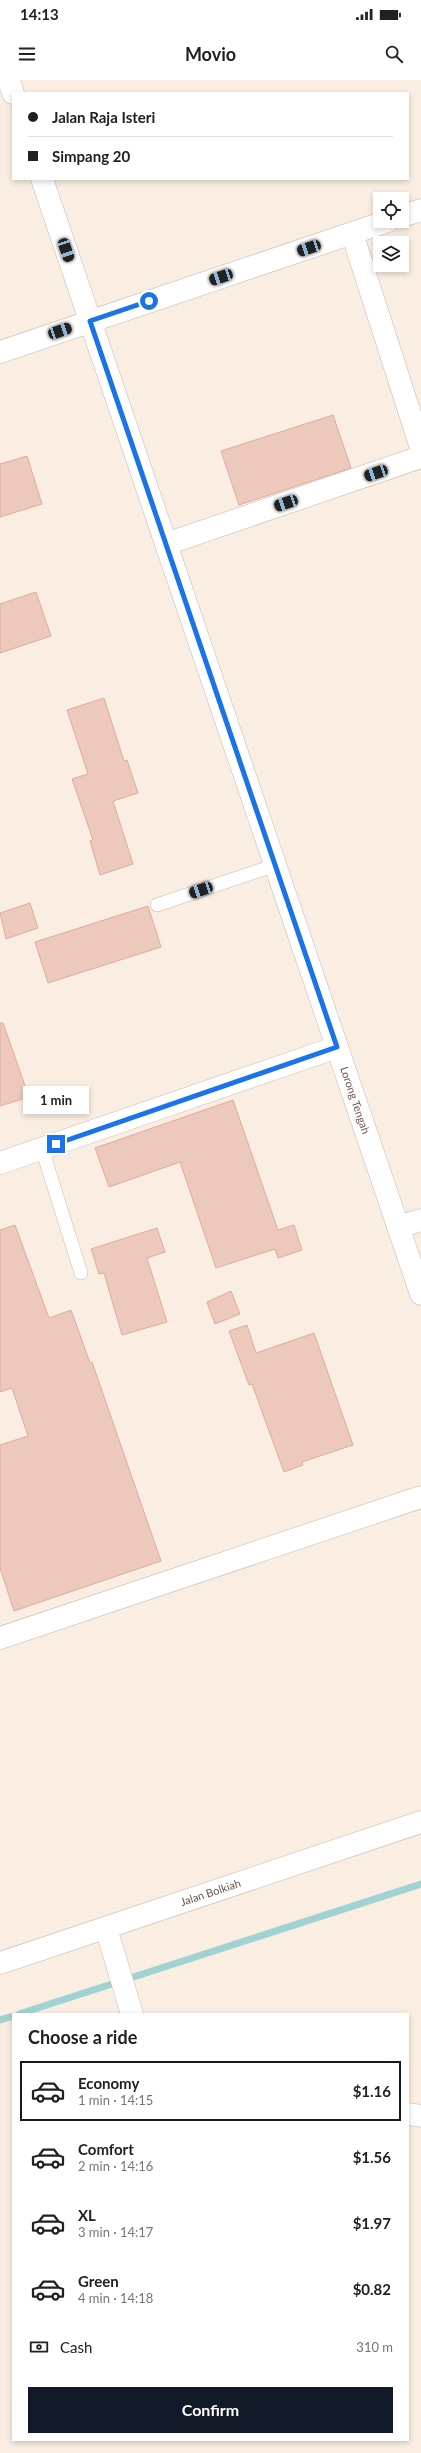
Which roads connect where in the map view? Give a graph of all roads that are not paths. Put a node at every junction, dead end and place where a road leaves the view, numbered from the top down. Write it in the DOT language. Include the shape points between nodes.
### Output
graph roads {
  1 [pos="9,80"];
  2 [pos="13,92"];
  3 [pos="42,180"];
  4 [pos="421,210"];
  5 [pos="409,214"];
  6 [pos="373,226"];
  7 [pos="352,233"];
  8 [pos="90,321"];
  9 [pos="0,352"];
  10 [pos="421,448"];
  11 [pos="421,457"];
  12 [pos="166,544"];
  13 [pos="276,865"];
  14 [pos="157,905"];
  15 [pos="337,1047"];
  16 [pos="42,1149"];
  17 [pos="0,1163"];
  18 [pos="421,1220"];
  19 [pos="398,1227"];
  20 [pos="81,1273"];
  21 [pos="421,1294"];
  22 [pos="421,1497"];
  23 [pos="0,1638"];
  24 [pos="421,1822"];
  25 [pos="106,1928"];
  26 [pos="0,1963"];
  27 [pos="130,2007"];
  28 [pos="409,2114"];
  29 [pos="421,2116"];
  1 -- 2 [label="street"];
  3 -- 8 [label="street, Lorong Tengah"];
  4 -- 5 [label="street"];
  6 -- 7 [label="street"];
  7 -- 8 [label="street"];
  7 -- 10 [label="street"];
  8 -- 9 [label="street"];
  8 -- 12 [label="street, Lorong Tengah"];
  11 -- 12 [label="street"];
  12 -- 13 [label="street, Lorong Tengah"];
  13 -- 14 [label="lane"];
  13 -- 15 [label="street, Lorong Tengah"];
  15 -- 16 [label="street"];
  15 -- 19 [label="street, Lorong Tengah"];
  16 -- 17 [label="street"];
  16 -- 20 [label="lane"];
  18 -- 19 [label="street"];
  19 -- 21 [label="street, Lorong Tengah"];
  22 -- 23 [label="street"];
  24 -- 25 [label="street, Jalan Bolkiah"];
  25 -- 26 [label="street, Jalan Bolkiah"];
  25 -- 27 [label="street"];
  28 -- 29 [label="street"];
}
